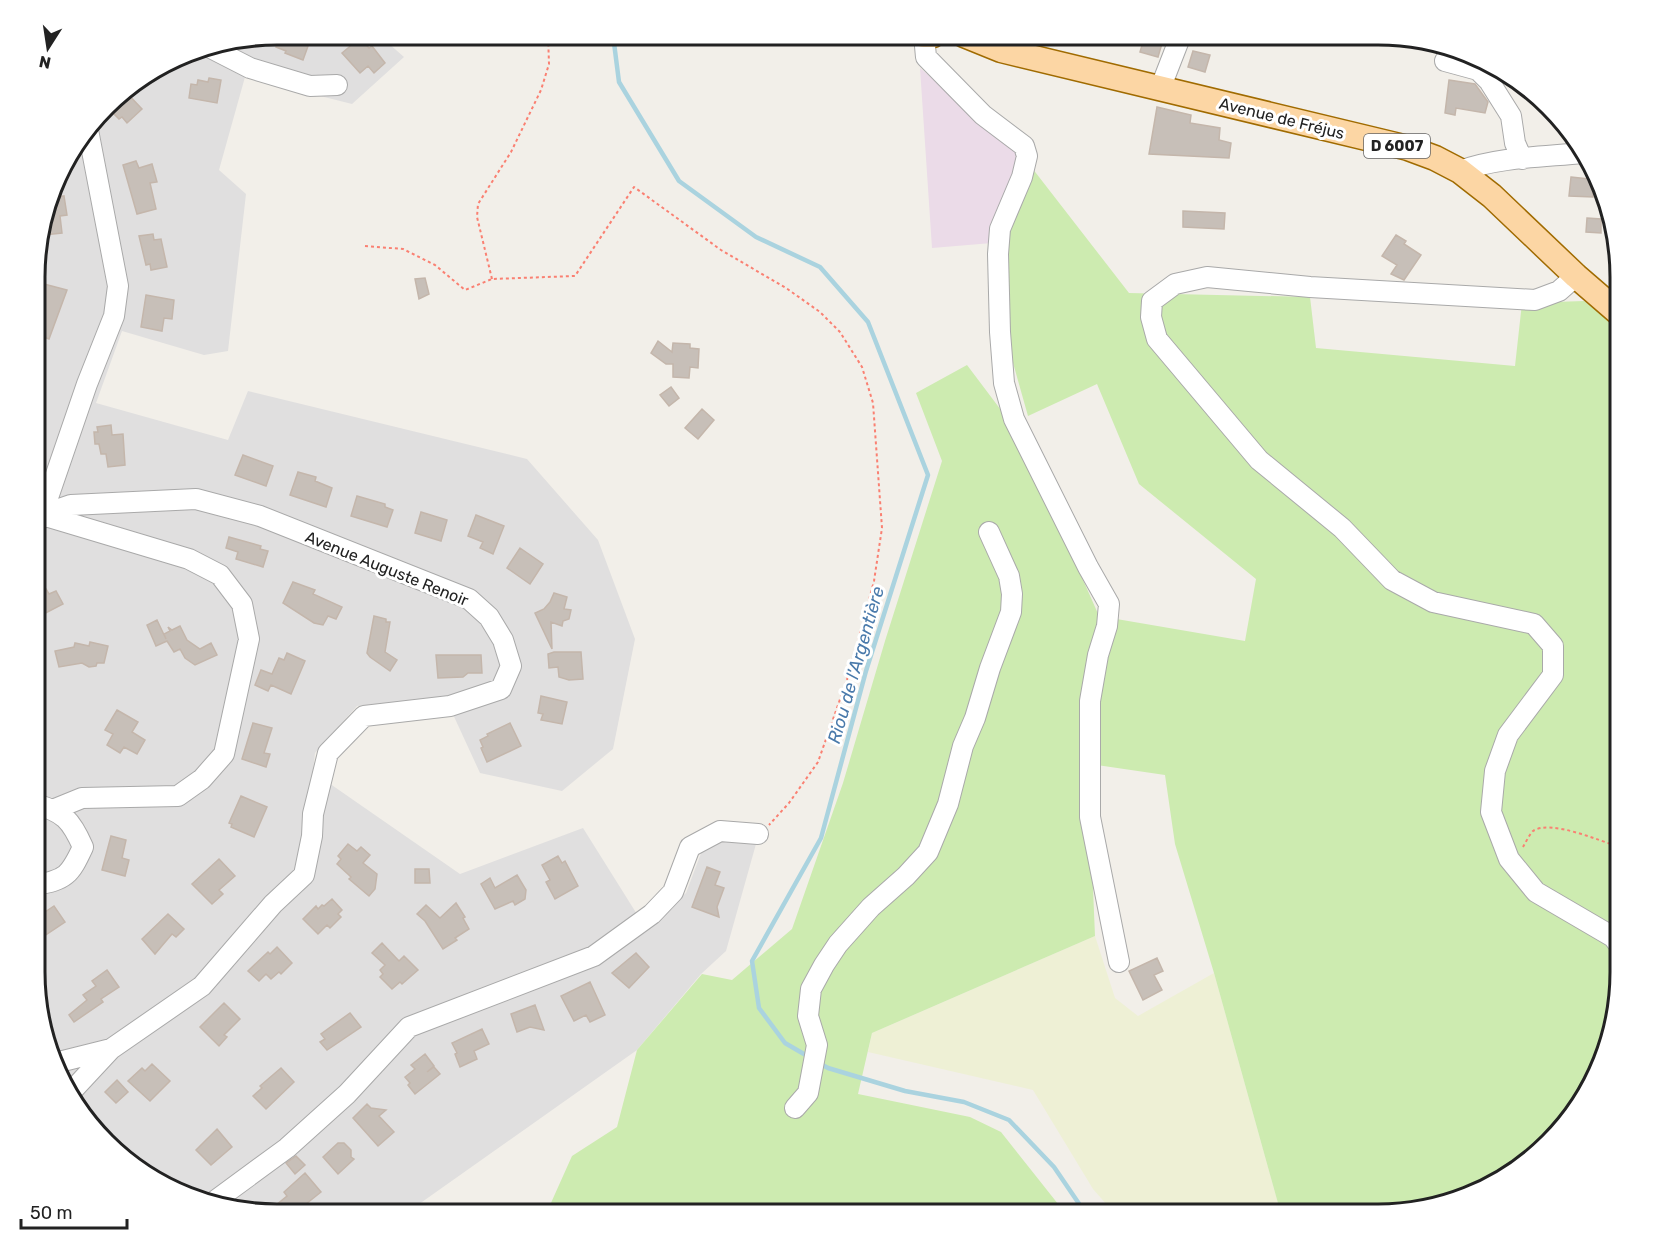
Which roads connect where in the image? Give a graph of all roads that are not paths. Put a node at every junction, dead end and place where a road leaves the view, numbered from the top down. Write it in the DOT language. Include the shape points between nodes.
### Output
graph roads {
  1 [pos="925,45"];
  2 [pos="989,45"];
  3 [pos="1177,45"];
  4 [pos="219,52"];
  5 [pos="1445,61"];
  6 [pos="336,85"];
  7 [pos="1160,88"];
  8 [pos="90,140"];
  9 [pos="1575,154"];
  10 [pos="1522,159"];
  11 [pos="1460,171"];
  12 [pos="1576,276"];
  13 [pos="1610,305"];
  14 [pos="45,503"];
  15 [pos="45,517"];
  16 [pos="45,522"];
  17 [pos="989,532"];
  18 [pos="45,806"];
  19 [pos="55,809"];
  20 [pos="758,834"];
  21 [pos="45,883"];
  22 [pos="1610,935"];
  23 [pos="1119,962"];
  24 [pos="111,1048"];
  25 [pos="63,1061"];
  26 [pos="75,1087"];
  27 [pos="801,1101"];
  28 [pos="220,1197"];
  1 -- 23 [label="street" via="926,57 983,115 1024,146 1027,156 1000,229 1004,383 1014,419 1109,604 1090,701 1090,817"];
  2 -- 7 [label="main road, Avenue de Fréjus / D 6007"];
  3 -- 7 [label="street"];
  4 -- 6 [label="street" via="250,68 310,86"];
  5 -- 10 [label="street" via="1478,70 1489,81 1511,116"];
  7 -- 11 [label="main road, Avenue de Fréjus / D 6007" via="1408,148"];
  8 -- 14 [label="street" via="118,286 114,316"];
  9 -- 10 [label="street"];
  10 -- 11 [label="street"];
  11 -- 12 [label="main road, Avenue de Fréjus / D 6007"];
  12 -- 13 [label="main road, Avenue de Fréjus / D 6007"];
  12 -- 22 [label="street" via="1559,291 1535,300 1207,277 1174,284 1152,301 1151,316 1157,339 1259,460 1342,528 1392,580 1433,602 1534,624 1553,646 1552,675 1508,735 1495,771 1491,812 1509,859 1536,892"];
  15 -- 24 [label="street, Avenue Auguste Renoir" via="71,505 196,499 260,516 469,599 489,617 503,640 511,666 501,689 491,693 450,706 364,716 328,753 304,875 273,904 202,986"];
  16 -- 19 [label="street" via="189,559 220,575 242,604 249,639 224,754 202,779 178,796 82,798"];
  17 -- 27 [label="street" via="1009,576 1011,612 963,746 948,804 928,852 838,944 811,989 808,1016 817,1046"];
  18 -- 19 [label="street"];
  19 -- 21 [label="street" via="73,826 83,847 74,867 59,881"];
  20 -- 28 [label="street" via="720,831 690,847 673,892 652,914 594,956 408,1027 347,1094 296,1141"];
  24 -- 25 [label="street"];
  24 -- 26 [label="street, Avenue Auguste Renoir"];
}
